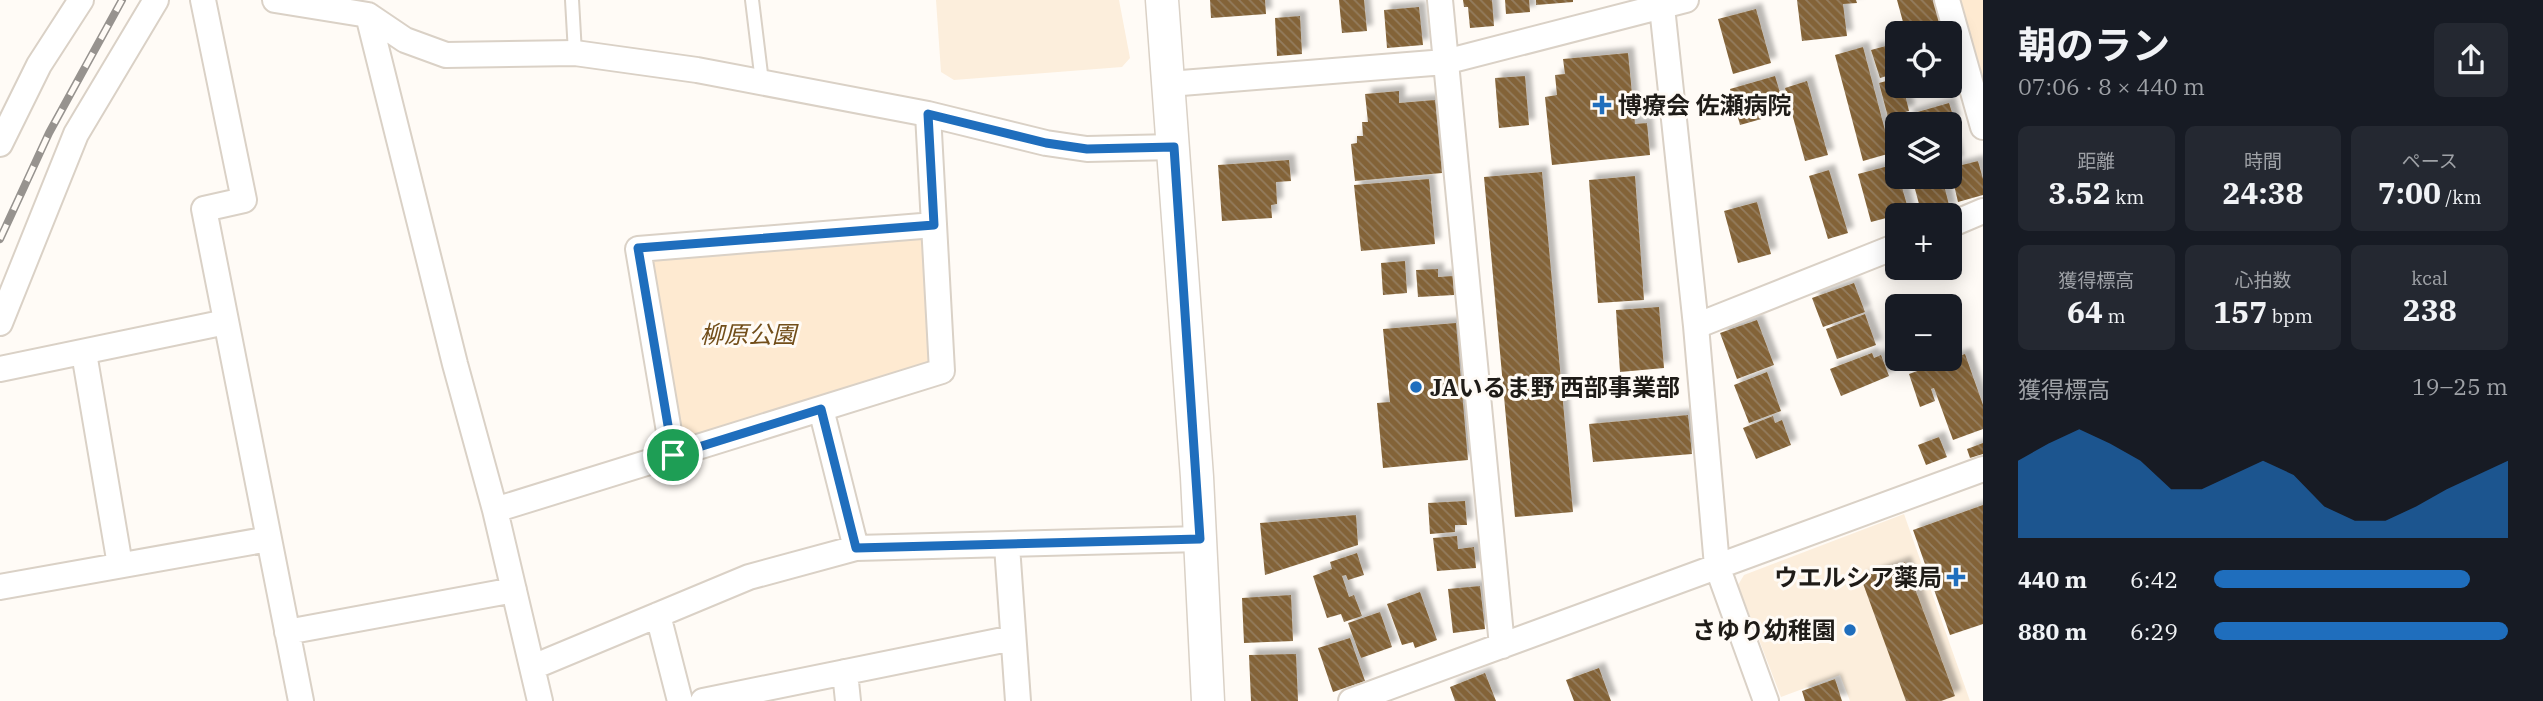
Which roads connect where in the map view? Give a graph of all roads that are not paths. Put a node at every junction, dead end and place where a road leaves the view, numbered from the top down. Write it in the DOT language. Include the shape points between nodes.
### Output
graph roads {
  1 [pos="81,0"];
  2 [pos="156,0"];
  3 [pos="203,0"];
  4 [pos="275,0"];
  5 [pos="572,0"];
  6 [pos="752,0"];
  7 [pos="1162,0"];
  8 [pos="1440,0"];
  9 [pos="1686,0"];
  10 [pos="1947,0"];
  11 [pos="1662,6"];
  12 [pos="368,15"];
  13 [pos="575,53"];
  14 [pos="1445,62"];
  15 [pos="762,82"];
  16 [pos="1169,84"];
  17 [pos="10,101"];
  18 [pos="928,114"];
  19 [pos="1983,127"];
  20 [pos="0,144"];
  21 [pos="1174,147"];
  22 [pos="1983,211"];
  23 [pos="1962,220"];
  24 [pos="934,225"];
  25 [pos="1885,251"];
  26 [pos="0,323"];
  27 [pos="226,323"];
  28 [pos="1696,326"];
  29 [pos="84,353"];
  30 [pos="0,369"];
  31 [pos="821,409"];
  32 [pos="673,455"];
  33 [pos="1983,469"];
  34 [pos="495,510"];
  35 [pos="269,539"];
  36 [pos="1200,539"];
  37 [pos="1007,546"];
  38 [pos="856,548"];
  39 [pos="120,565"];
  40 [pos="1717,566"];
  41 [pos="0,586"];
  42 [pos="514,590"];
  43 [pos="657,615"];
  44 [pos="287,632"];
  45 [pos="1013,638"];
  46 [pos="1502,646"];
  47 [pos="533,667"];
  48 [pos="845,672"];
  49 [pos="301,701"];
  50 [pos="540,701"];
  51 [pos="680,701"];
  52 [pos="703,701"];
  53 [pos="848,701"];
  54 [pos="1018,701"];
  55 [pos="1208,701"];
  56 [pos="1351,701"];
  57 [pos="1766,701"];
  1 -- 17 [label="street"];
  2 -- 26 [label="street" via="76,134"];
  3 -- 27 [label="street" via="244,201 204,209"];
  4 -- 12 [label="street"];
  5 -- 13 [label="lane"];
  6 -- 15 [label="lane"];
  7 -- 16 [label="street"];
  8 -- 14 [label="street"];
  9 -- 11 [label="street"];
  10 -- 19 [label="street"];
  11 -- 14 [label="street"];
  11 -- 28 [label="street"];
  12 -- 13 [label="street" via="405,40 446,55"];
  12 -- 34 [label="street"];
  13 -- 15 [label="street"];
  14 -- 16 [label="street"];
  14 -- 46 [label="street"];
  15 -- 18 [label="street"];
  16 -- 21 [label="street"];
  17 -- 20 [label="street"];
  18 -- 21 [label="street" via="1087,149"];
  18 -- 24 [label="street"];
  21 -- 36 [label="street"];
  22 -- 23 [label="street"];
  24 -- 31 [label="street" via="942,371"];
  24 -- 32 [label="street" via="638,248"];
  25 -- 28 [label="street"];
  27 -- 29 [label="street"];
  27 -- 35 [label="street"];
  28 -- 40 [label="street"];
  29 -- 30 [label="street"];
  29 -- 39 [label="street"];
  31 -- 32 [label="street"];
  31 -- 38 [label="street"];
  32 -- 34 [label="street"];
  33 -- 40 [label="street"];
  34 -- 42 [label="street"];
  35 -- 39 [label="street"];
  35 -- 44 [label="street"];
  36 -- 37 [label="street"];
  36 -- 55 [label="street"];
  37 -- 38 [label="street"];
  37 -- 45 [label="street"];
  38 -- 43 [label="street" via="749,577"];
  39 -- 41 [label="street"];
  40 -- 46 [label="street"];
  40 -- 57 [label="street"];
  42 -- 44 [label="street"];
  42 -- 47 [label="street"];
  43 -- 47 [label="street"];
  43 -- 51 [label="street"];
  44 -- 49 [label="street"];
  45 -- 48 [label="street"];
  45 -- 54 [label="street"];
  46 -- 56 [label="street"];
  47 -- 50 [label="street"];
  48 -- 52 [label="street"];
  48 -- 53 [label="street"];
}
